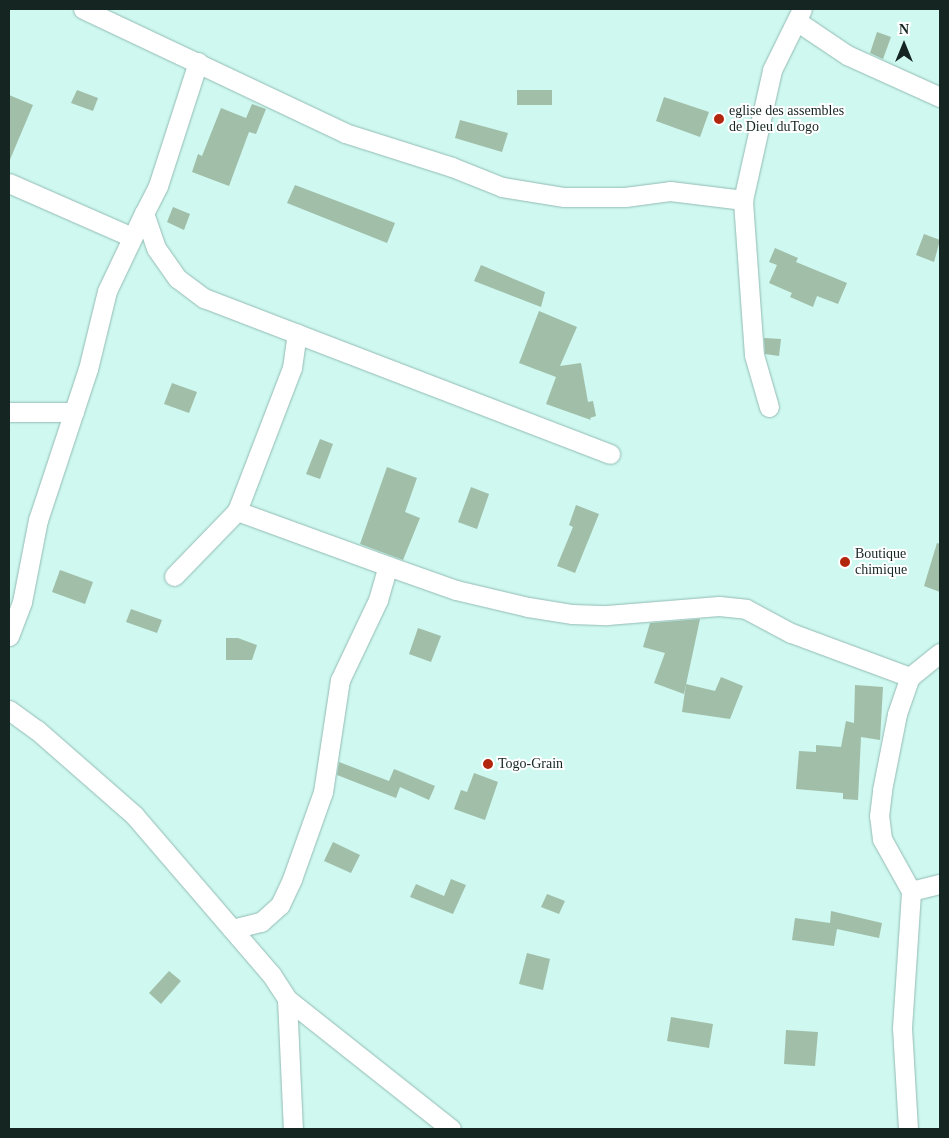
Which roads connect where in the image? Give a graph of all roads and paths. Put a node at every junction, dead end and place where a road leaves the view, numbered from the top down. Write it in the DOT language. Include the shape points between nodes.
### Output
graph roads {
  1 [pos="83,9"];
  2 [pos="800,15"];
  3 [pos="198,62"];
  4 [pos="940,97"];
  5 [pos="9,183"];
  6 [pos="744,200"];
  7 [pos="144,213"];
  8 [pos="132,237"];
  9 [pos="297,333"];
  10 [pos="769,407"];
  11 [pos="9,412"];
  12 [pos="74,412"];
  13 [pos="610,454"];
  14 [pos="237,511"];
  15 [pos="388,566"];
  16 [pos="174,576"];
  17 [pos="9,636"];
  18 [pos="940,653"];
  19 [pos="910,677"];
  20 [pos="9,710"];
  21 [pos="940,884"];
  22 [pos="911,891"];
  23 [pos="232,929"];
  24 [pos="287,999"];
  25 [pos="293,1129"];
  26 [pos="451,1129"];
  27 [pos="908,1129"];
  1 -- 3 [label="street"];
  2 -- 4 [label="street" via="847,55"];
  2 -- 6 [label="street" via="772,70"];
  3 -- 6 [label="street" via="344,133 452,167 502,187 564,197 625,197 670,191"];
  3 -- 7 [label="street" via="158,186"];
  5 -- 8 [label="street"];
  6 -- 10 [label="street" via="754,355"];
  7 -- 8 [label="street"];
  7 -- 9 [label="street" via="156,248 177,278 204,298"];
  8 -- 12 [label="street" via="107,292"];
  9 -- 13 [label="street"];
  9 -- 14 [label="street" via="292,368"];
  11 -- 12 [label="street"];
  12 -- 17 [label="street" via="38,520 22,602"];
  14 -- 15 [label="street"];
  14 -- 16 [label="street"];
  15 -- 19 [label="street" via="456,590 528,608 572,614 607,615 719,606 746,609 791,633"];
  15 -- 23 [label="street" via="378,600 340,680 324,792 292,879 280,904 260,922"];
  18 -- 19 [label="street"];
  19 -- 22 [label="street" via="897,714 879,816 882,839"];
  20 -- 23 [label="street" via="37,730 134,815"];
  21 -- 22 [label="street"];
  22 -- 27 [label="street" via="902,1028"];
  23 -- 24 [label="street" via="271,974"];
  24 -- 25 [label="street"];
  24 -- 26 [label="street"];
}
